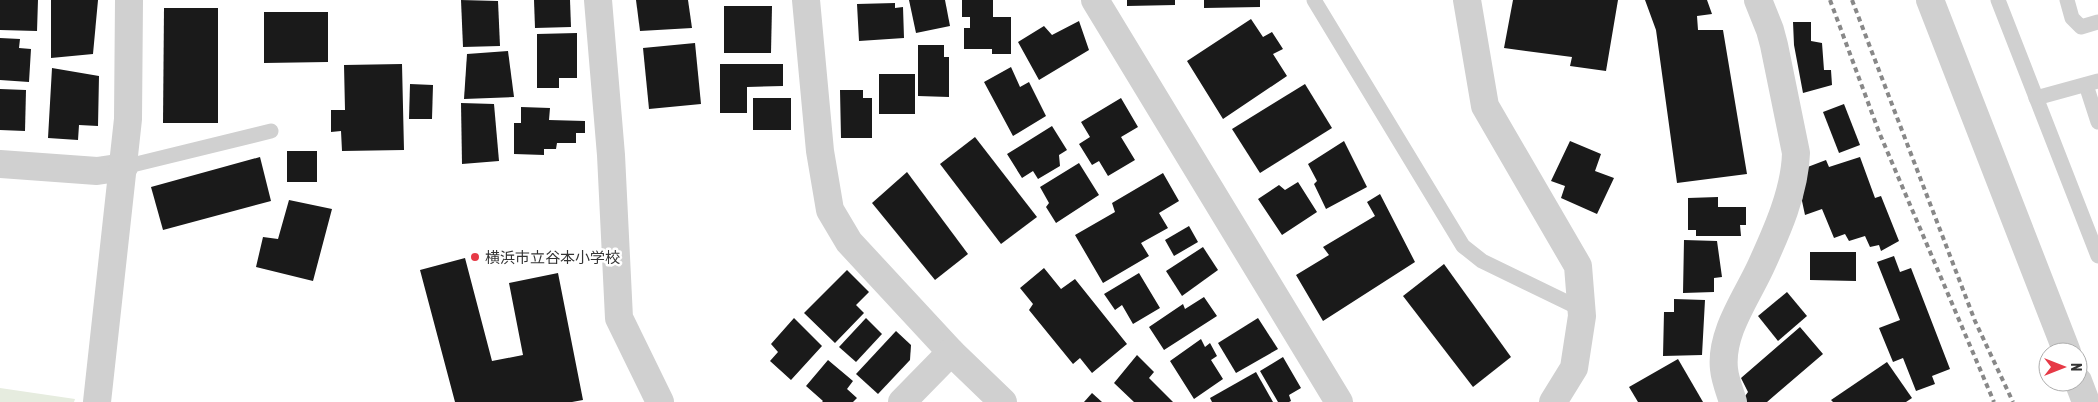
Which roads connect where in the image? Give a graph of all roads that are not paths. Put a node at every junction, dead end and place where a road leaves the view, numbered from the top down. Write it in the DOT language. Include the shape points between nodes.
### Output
graph roads {
  1 [pos="129,0"];
  2 [pos="598,0"];
  3 [pos="806,0"];
  4 [pos="1095,0"];
  5 [pos="1314,0"];
  6 [pos="1467,0"];
  7 [pos="1758,0"];
  8 [pos="1930,0"];
  9 [pos="1998,0"];
  10 [pos="2067,0"];
  11 [pos="2098,22"];
  12 [pos="2092,83"];
  13 [pos="2036,98"];
  14 [pos="2098,122"];
  15 [pos="271,130"];
  16 [pos="0,164"];
  17 [pos="124,167"];
  18 [pos="2092,221"];
  19 [pos="2098,256"];
  20 [pos="1581,309"];
  21 [pos="2063,342"];
  22 [pos="951,352"];
  23 [pos="97,402"];
  24 [pos="660,402"];
  25 [pos="902,402"];
  26 [pos="1002,402"];
  27 [pos="1339,402"];
  28 [pos="1553,402"];
  29 [pos="1733,402"];
  1 -- 17 [label="street" via="128,119"];
  2 -- 24 [label="street" via="611,155 619,318"];
  3 -- 22 [label="street" via="820,151 830,210 849,242"];
  4 -- 27 [label="street"];
  5 -- 20 [label="lane" via="1463,246 1482,262"];
  6 -- 20 [label="street" via="1485,106 1578,266"];
  7 -- 29 [label="street" via="1774,45 1796,153 1796,169 1762,264 1730,330 1724,368"];
  8 -- 21 [label="street"];
  9 -- 13 [label="lane"];
  10 -- 11 [label="lane" via="2072,18 2081,26"];
  12 -- 13 [label="lane"];
  12 -- 14 [label="lane"];
  13 -- 18 [label="lane"];
  15 -- 17 [label="lane"];
  16 -- 17 [label="street" via="97,171"];
  17 -- 23 [label="street"];
  18 -- 19 [label="lane"];
  20 -- 28 [label="street" via="1574,368"];
  22 -- 25 [label="street"];
  22 -- 26 [label="street"];
}
